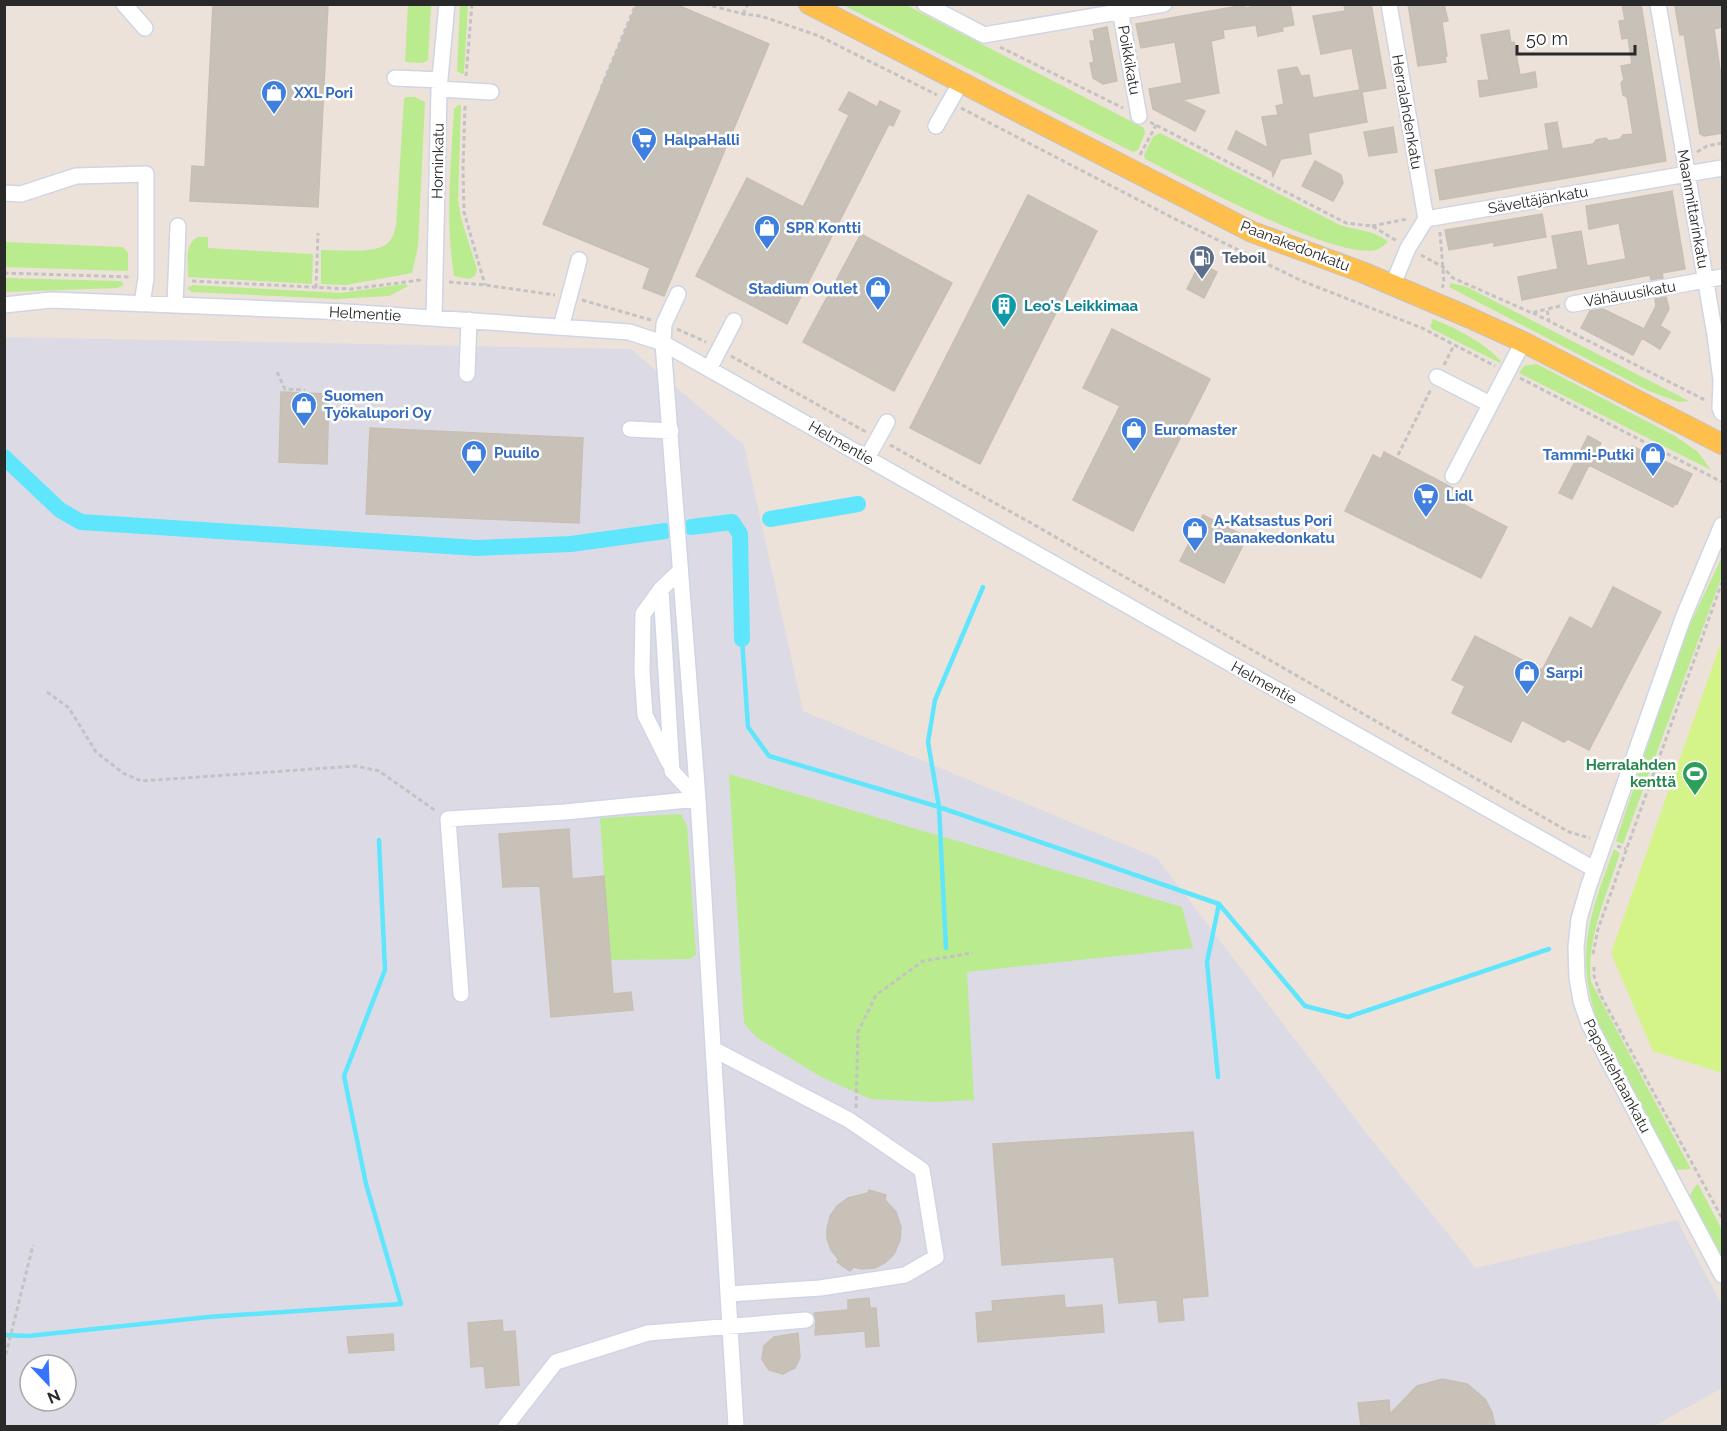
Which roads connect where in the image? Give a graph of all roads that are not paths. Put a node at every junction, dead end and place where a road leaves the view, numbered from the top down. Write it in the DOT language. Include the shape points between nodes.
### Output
graph roads {
  1 [pos="124,4"];
  2 [pos="447,4"];
  3 [pos="809,4"];
  4 [pos="925,4"];
  5 [pos="1164,4"];
  6 [pos="1389,4"];
  7 [pos="1658,4"];
  8 [pos="1120,8"];
  9 [pos="145,28"];
  10 [pos="395,78"];
  11 [pos="961,82"];
  12 [pos="440,85"];
  13 [pos="491,93"];
  14 [pos="1139,116"];
  15 [pos="936,126"];
  16 [pos="1722,168"];
  17 [pos="1687,174"];
  18 [pos="4,193"];
  19 [pos="1433,218"];
  20 [pos="178,226"];
  21 [pos="579,260"];
  22 [pos="1722,277"];
  23 [pos="1706,280"];
  24 [pos="1393,284"];
  25 [pos="678,294"];
  26 [pos="141,304"];
  27 [pos="1573,304"];
  28 [pos="4,305"];
  29 [pos="175,305"];
  30 [pos="434,318"];
  31 [pos="469,320"];
  32 [pos="734,321"];
  33 [pos="561,327"];
  34 [pos="1522,342"];
  35 [pos="663,343"];
  36 [pos="709,369"];
  37 [pos="468,374"];
  38 [pos="1437,377"];
  39 [pos="1490,404"];
  40 [pos="1721,410"];
  41 [pos="887,422"];
  42 [pos="630,429"];
  43 [pos="671,431"];
  44 [pos="1722,444"];
  45 [pos="867,458"];
  46 [pos="1454,476"];
  47 [pos="1722,525"];
  48 [pos="680,571"];
  49 [pos="661,589"];
  50 [pos="672,771"];
  51 [pos="698,800"];
  52 [pos="1594,869"];
  53 [pos="461,994"];
  54 [pos="713,1049"];
  55 [pos="1722,1275"];
  56 [pos="728,1294"];
  57 [pos="806,1320"];
  58 [pos="729,1326"];
  59 [pos="506,1426"];
  60 [pos="735,1426"];
  1 -- 9 [label="street"];
  2 -- 12 [label="street, Horninkatu"];
  3 -- 11 [label="main road, Paanakedonkatu"];
  4 -- 8 [label="street" via="984,35"];
  5 -- 8 [label="street"];
  6 -- 19 [label="street, Herralahdenkatu"];
  7 -- 17 [label="street, Maanmittarinkatu"];
  8 -- 14 [label="street, Poikkikatu"];
  10 -- 12 [label="street"];
  11 -- 15 [label="street"];
  11 -- 24 [label="main road, Paanakedonkatu" via="1252,232"];
  12 -- 13 [label="street"];
  12 -- 30 [label="street, Horninkatu"];
  16 -- 17 [label="street, Säveltäjänkatu"];
  17 -- 19 [label="street, Säveltäjänkatu"];
  17 -- 23 [label="street, Maanmittarinkatu"];
  18 -- 26 [label="street" via="21,194 76,176 146,174 146,278"];
  19 -- 24 [label="street" via="1408,248"];
  20 -- 29 [label="street"];
  21 -- 33 [label="street"];
  22 -- 23 [label="street, Vähäuusikatu"];
  23 -- 27 [label="street, Vähäuusikatu"];
  23 -- 40 [label="street, Maanmittarinkatu"];
  24 -- 34 [label="main road, Paanakedonkatu"];
  25 -- 35 [label="street" via="664,324"];
  26 -- 28 [label="street, Helmentie" via="51,300"];
  26 -- 29 [label="street, Helmentie"];
  29 -- 30 [label="street, Helmentie"];
  30 -- 31 [label="street, Helmentie"];
  31 -- 33 [label="street, Helmentie"];
  31 -- 37 [label="street"];
  32 -- 36 [label="street"];
  33 -- 35 [label="street, Helmentie" via="629,332"];
  34 -- 39 [label="street"];
  34 -- 44 [label="main road, Paanakedonkatu"];
  35 -- 36 [label="street, Helmentie"];
  35 -- 43 [label="street"];
  36 -- 45 [label="street, Helmentie"];
  38 -- 39 [label="street"];
  39 -- 46 [label="street"];
  41 -- 45 [label="street"];
  42 -- 43 [label="street"];
  43 -- 48 [label="street"];
  45 -- 52 [label="street, Helmentie"];
  47 -- 52 [label="street, Paperitehtaankatu" via="1683,618"];
  48 -- 49 [label="street"];
  48 -- 51 [label="street"];
  49 -- 50 [label="street"];
  49 -- 50 [label="street" via="643,614 642,672 645,715"];
  50 -- 51 [label="street"];
  51 -- 53 [label="street" via="448,819"];
  51 -- 54 [label="street"];
  52 -- 55 [label="street, Paperitehtaankatu" via="1579,919 1581,1001 1589,1024"];
  54 -- 56 [label="street"];
  54 -- 56 [label="street" via="849,1120 922,1170 936,1257 905,1275 820,1288"];
  56 -- 58 [label="street"];
  57 -- 58 [label="street"];
  58 -- 59 [label="street" via="648,1334 556,1362"];
  58 -- 60 [label="street"];
}
